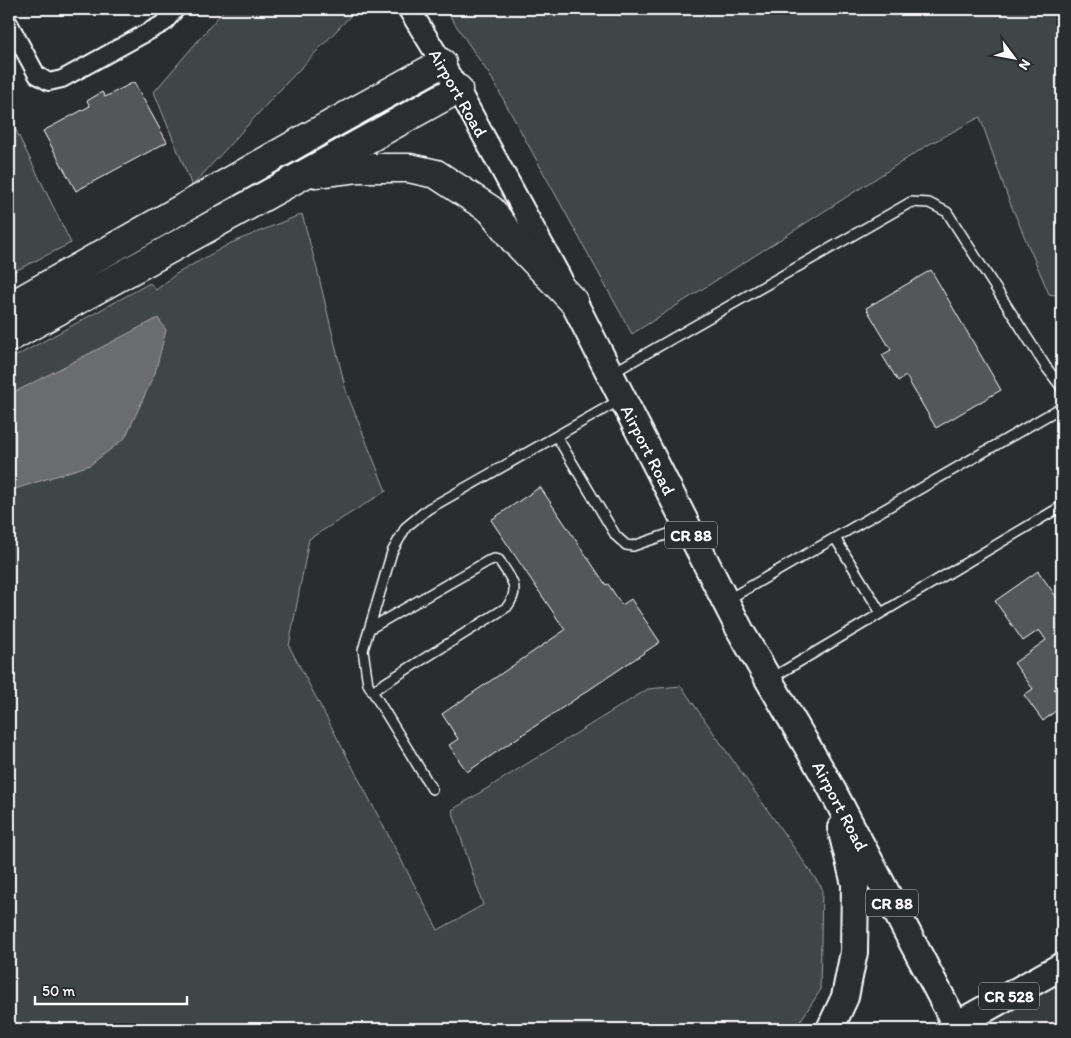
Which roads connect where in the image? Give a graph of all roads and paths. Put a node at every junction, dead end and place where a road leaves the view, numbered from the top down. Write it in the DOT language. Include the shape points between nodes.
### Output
graph roads {
  1 [pos="176,9"];
  2 [pos="409,9"];
  3 [pos="9,23"];
  4 [pos="442,63"];
  5 [pos="458,89"];
  6 [pos="302,175"];
  7 [pos="572,301"];
  8 [pos="9,307"];
  9 [pos="9,338"];
  10 [pos="610,374"];
  11 [pos="1062,388"];
  12 [pos="622,399"];
  13 [pos="1062,407"];
  14 [pos="557,437"];
  15 [pos="1062,506"];
  16 [pos="688,528"];
  17 [pos="835,538"];
  18 [pos="725,601"];
  19 [pos="881,613"];
  20 [pos="369,629"];
  21 [pos="768,680"];
  22 [pos="372,691"];
  23 [pos="828,782"];
  24 [pos="432,789"];
  25 [pos="1062,966"];
  26 [pos="954,1028"];
  27 [pos="830,1029"];
  1 -- 3 [label="street" via="164,23 62,79 50,82 37,75"];
  2 -- 4 [label="street, Airport Road"];
  4 -- 5 [label="street, Airport Road"];
  4 -- 8 [label="highway"];
  5 -- 6 [label="highway"];
  5 -- 7 [label="street, Airport Road"];
  6 -- 7 [label="highway" via="358,168 409,168 436,174 491,210 514,240"];
  6 -- 9 [label="highway"];
  7 -- 10 [label="main road, Airport Road / CR 88"];
  10 -- 11 [label="lane" via="911,202 929,203 948,212"];
  10 -- 12 [label="main road, Airport Road / CR 88"];
  12 -- 14 [label="lane"];
  12 -- 16 [label="main road, Airport Road / CR 88"];
  13 -- 17 [label="lane"];
  14 -- 16 [label="lane" via="616,536 626,545 633,546"];
  14 -- 20 [label="lane" via="428,509 406,526 392,552"];
  15 -- 19 [label="lane"];
  16 -- 18 [label="main road, Airport Road / CR 88"];
  17 -- 18 [label="lane"];
  17 -- 19 [label="lane"];
  18 -- 21 [label="main road, Airport Road / CR 88"];
  19 -- 21 [label="lane"];
  20 -- 22 [label="lane" via="363,650"];
  20 -- 22 [label="lane" via="494,559 514,584 514,596 506,607"];
  21 -- 23 [label="main road, Airport Road / CR 88"];
  22 -- 24 [label="lane"];
  23 -- 26 [label="main road, Airport Road / CR 88"];
  23 -- 27 [label="main road" via="855,884 854,952 845,997"];
  25 -- 26 [label="main road, CR 528"];
}
